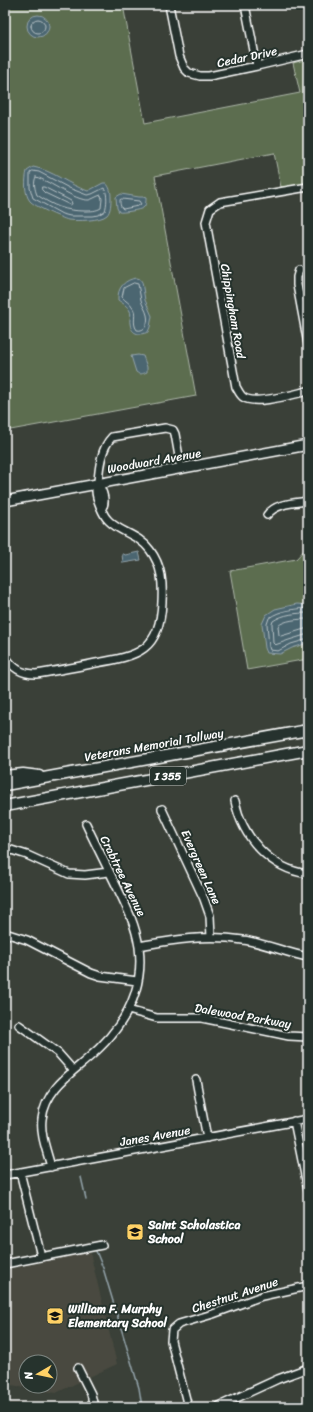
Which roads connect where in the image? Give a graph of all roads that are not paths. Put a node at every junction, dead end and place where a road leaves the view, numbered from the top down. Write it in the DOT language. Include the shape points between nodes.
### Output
graph roads {
  1 [pos="169,5"];
  2 [pos="245,5"];
  3 [pos="308,54"];
  4 [pos="256,66"];
  5 [pos="308,187"];
  6 [pos="299,270"];
  7 [pos="308,344"];
  8 [pos="308,392"];
  9 [pos="308,445"];
  10 [pos="181,468"];
  11 [pos="98,484"];
  12 [pos="5,501"];
  13 [pos="308,501"];
  14 [pos="267,515"];
  15 [pos="5,656"];
  16 [pos="308,730"];
  17 [pos="308,750"];
  18 [pos="5,776"];
  19 [pos="51,777"];
  20 [pos="5,785"];
  21 [pos="235,801"];
  22 [pos="28,802"];
  23 [pos="5,806"];
  24 [pos="162,809"];
  25 [pos="5,810"];
  26 [pos="86,824"];
  27 [pos="5,848"];
  28 [pos="109,872"];
  29 [pos="308,874"];
  30 [pos="5,933"];
  31 [pos="211,937"];
  32 [pos="139,946"];
  33 [pos="308,957"];
  34 [pos="137,981"];
  35 [pos="128,1010"];
  36 [pos="19,1025"];
  37 [pos="308,1037"];
  38 [pos="73,1070"];
  39 [pos="196,1080"];
  40 [pos="308,1119"];
  41 [pos="294,1121"];
  42 [pos="207,1138"];
  43 [pos="51,1167"];
  44 [pos="20,1172"];
  45 [pos="5,1175"];
  46 [pos="308,1190"];
  47 [pos="102,1245"];
  48 [pos="41,1256"];
  49 [pos="5,1264"];
  50 [pos="308,1286"];
  51 [pos="78,1368"];
  52 [pos="308,1368"];
  53 [pos="94,1407"];
  54 [pos="188,1407"];
  55 [pos="217,1407"];
  1 -- 4 [label="street, Cedar Drive" via="179,56 189,73 209,76"];
  2 -- 4 [label="street"];
  3 -- 4 [label="street, Cedar Drive"];
  5 -- 8 [label="street, Chippingham Road" via="220,202 210,209 206,222 236,386 243,398 253,401"];
  6 -- 7 [label="street" via="297,285"];
  9 -- 10 [label="main road, Woodward Avenue"];
  10 -- 11 [label="main road, Woodward Avenue"];
  10 -- 11 [label="street" via="175,434 170,428 112,437 108,440 99,465"];
  11 -- 12 [label="main road, Woodward Avenue"];
  11 -- 15 [label="street" via="102,490 102,508 108,521 137,537 154,557 160,569 162,615 154,637 144,648 131,656 36,674 18,670"];
  13 -- 14 [label="street" via="279,506"];
  16 -- 19 [label="highway, Veterans Memorial Tollway / I 355"];
  17 -- 22 [label="highway, I 355"];
  18 -- 19 [label="highway" via="23,774"];
  19 -- 20 [label="highway, Veterans Memorial Tollway / I 355"];
  21 -- 29 [label="street" via="242,824 256,845 274,862 296,872"];
  22 -- 23 [label="highway, I 355"];
  22 -- 25 [label="highway"];
  24 -- 31 [label="street, Evergreen Lane" via="204,899 210,916"];
  26 -- 28 [label="street, Crabtree Avenue"];
  27 -- 28 [label="street" via="27,854 69,874"];
  28 -- 32 [label="street, Crabtree Avenue" via="133,921"];
  30 -- 34 [label="street" via="27,940 91,973"];
  31 -- 32 [label="street"];
  31 -- 33 [label="street" via="244,940"];
  32 -- 34 [label="street, Crabtree Avenue" via="140,964"];
  34 -- 35 [label="street, Crabtree Avenue"];
  35 -- 37 [label="street, Dalewood Parkway" via="157,1018 202,1018 289,1036"];
  35 -- 38 [label="street, Crabtree Avenue" via="109,1039"];
  36 -- 38 [label="street" via="58,1053"];
  38 -- 43 [label="street, Crabtree Avenue" via="53,1091 42,1120"];
  39 -- 42 [label="street"];
  40 -- 41 [label="street, Janes Avenue"];
  41 -- 42 [label="street, Janes Avenue"];
  41 -- 46 [label="street"];
  42 -- 43 [label="street, Janes Avenue"];
  43 -- 44 [label="street, Janes Avenue"];
  44 -- 45 [label="street, Janes Avenue"];
  44 -- 48 [label="street"];
  47 -- 48 [label="street"];
  48 -- 49 [label="street"];
  50 -- 54 [label="street, Chestnut Avenue" via="247,1301 179,1324 172,1330 171,1341"];
  51 -- 53 [label="street" via="91,1394"];
  52 -- 55 [label="street"];
}
